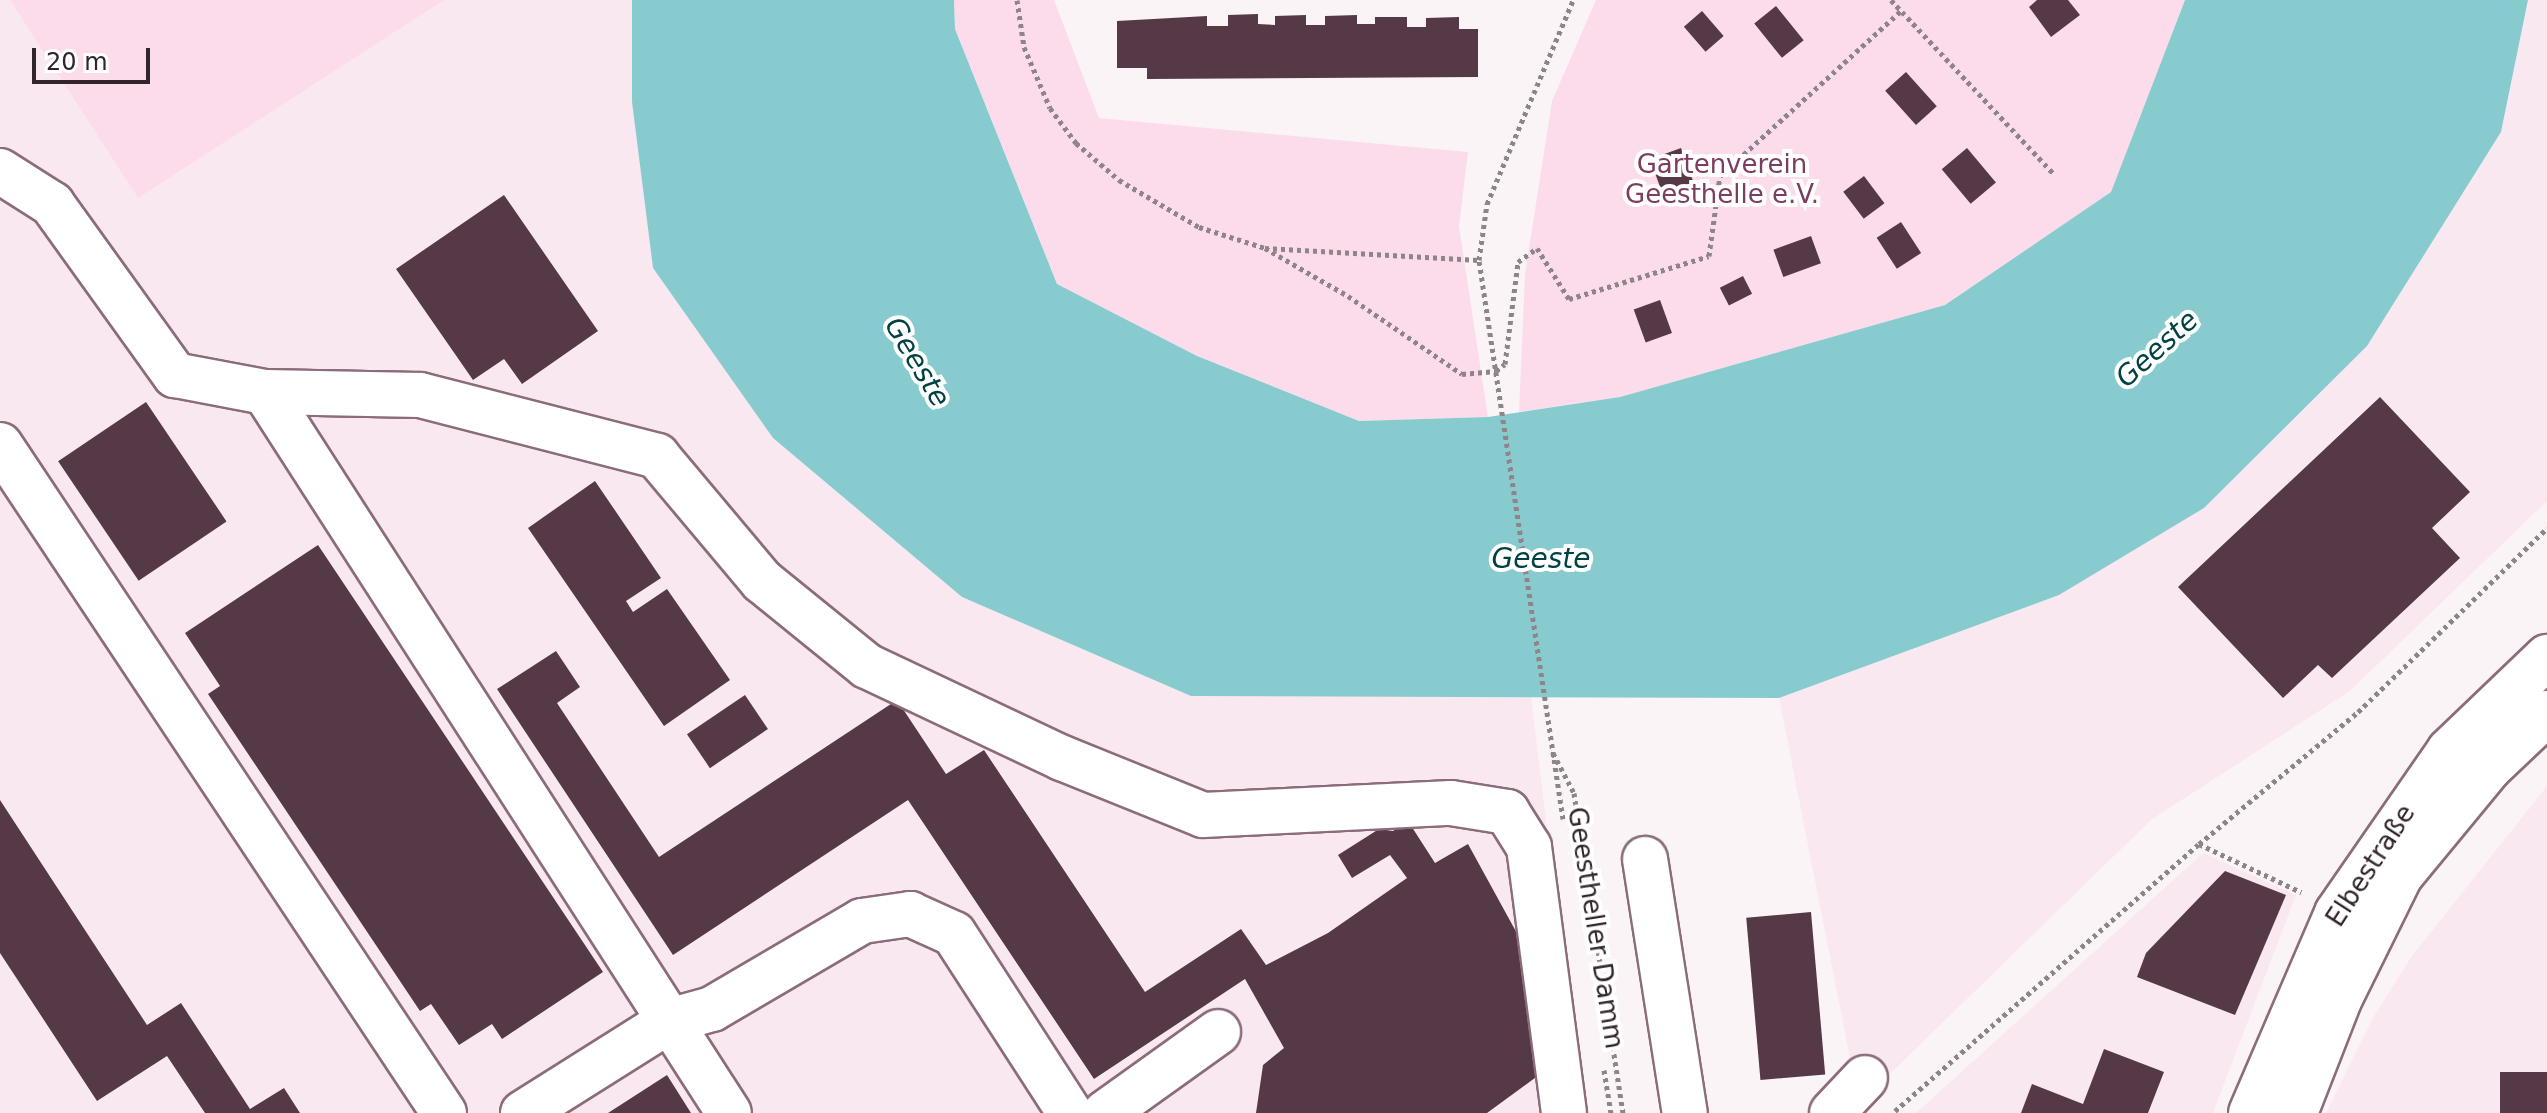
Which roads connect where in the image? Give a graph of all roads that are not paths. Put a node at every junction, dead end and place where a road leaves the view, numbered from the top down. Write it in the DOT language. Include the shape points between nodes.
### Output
graph roads {
  1 [pos="0,171"];
  2 [pos="265,392"];
  3 [pos="0,445"];
  4 [pos="2547,657"];
  5 [pos="2547,713"];
  6 [pos="1645,859"];
  7 [pos="669,1021"];
  8 [pos="1218,1032"];
  9 [pos="1865,1078"];
  10 [pos="444,1113"];
  11 [pos="523,1113"];
  12 [pos="729,1113"];
  13 [pos="1070,1113"];
  14 [pos="1105,1113"];
  15 [pos="1564,1113"];
  16 [pos="1685,1113"];
  17 [pos="1832,1113"];
  18 [pos="2251,1113"];
  19 [pos="2295,1113"];
  1 -- 2 [label="main road" via="52,204 175,375"];
  2 -- 7 [label="main road"];
  2 -- 15 [label="main road" via="420,395 657,456 762,581 867,666 1062,758 1203,815 1451,803 1507,812 1529,847"];
  3 -- 10 [label="main road"];
  4 -- 18 [label="main road, Elbestraße" via="2449,751 2337,913"];
  5 -- 19 [label="main road, Elbestraße" via="2489,768 2400,876 2339,1000"];
  6 -- 16 [label="main road"];
  7 -- 11 [label="main road"];
  7 -- 12 [label="main road"];
  7 -- 13 [label="main road" via="712,1009 862,921 910,914 954,934"];
  8 -- 14 [label="main road"];
  9 -- 17 [label="main road"];
}
